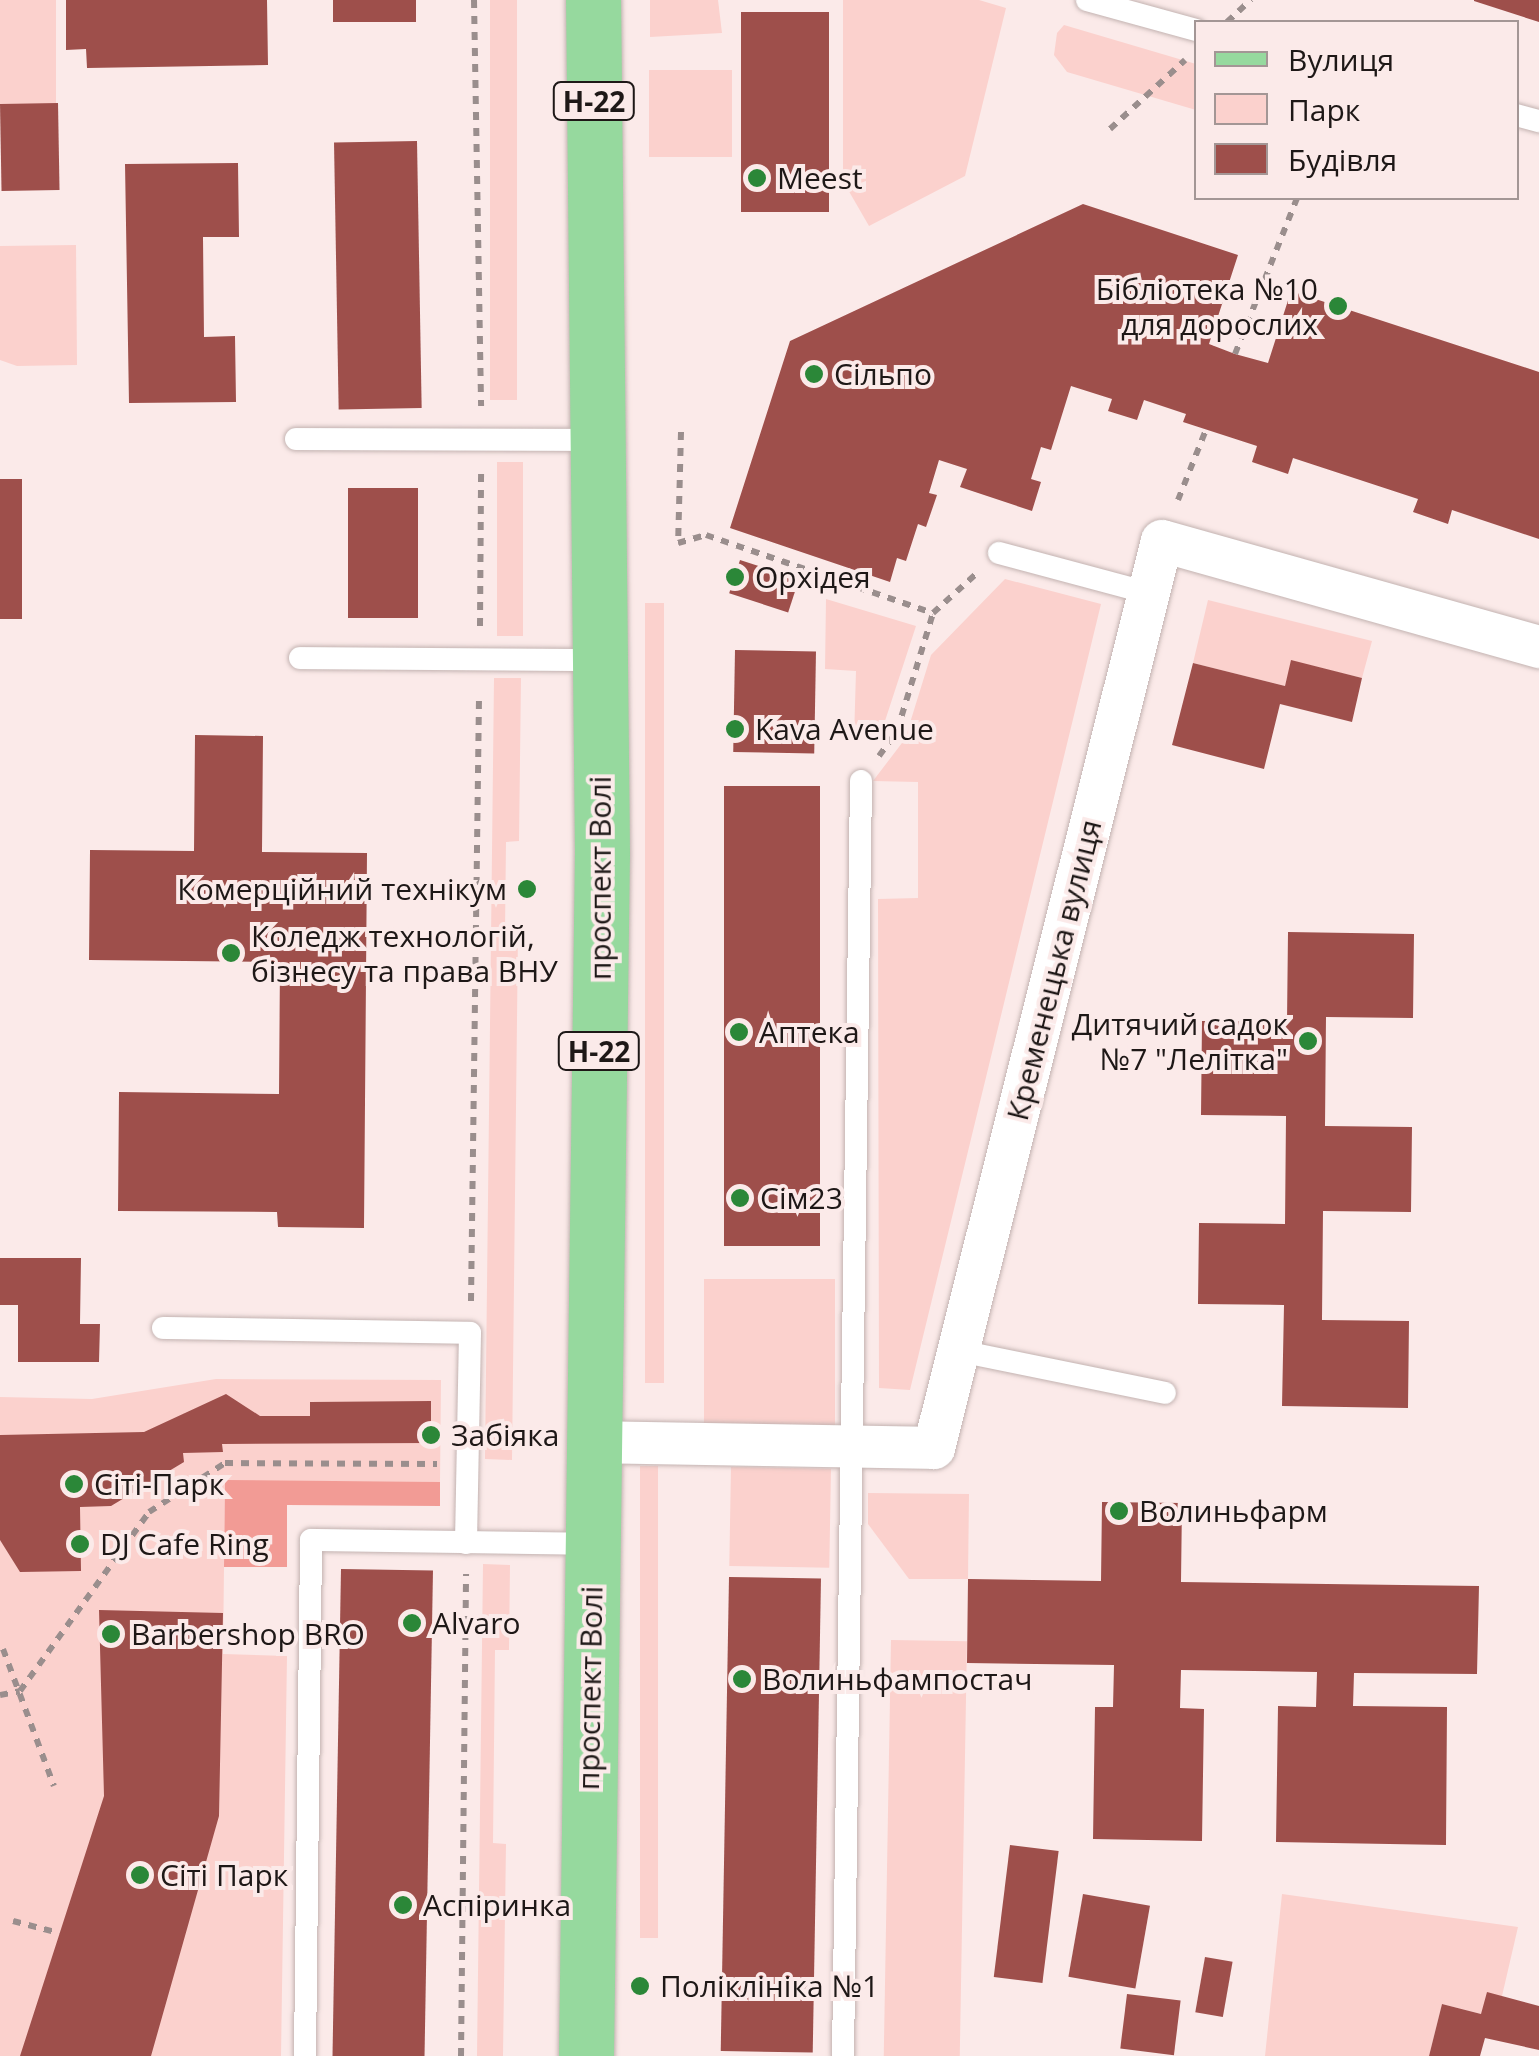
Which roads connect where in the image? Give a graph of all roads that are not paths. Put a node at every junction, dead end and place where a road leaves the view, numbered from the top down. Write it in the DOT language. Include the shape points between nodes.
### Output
graph roads {
  1 [pos="593,0"];
  2 [pos="1087,0"];
  3 [pos="1194,29"];
  4 [pos="296,439"];
  5 [pos="600,440"];
  6 [pos="999,553"];
  7 [pos="1148,593"];
  8 [pos="1539,647"];
  9 [pos="300,658"];
  10 [pos="601,660"];
  11 [pos="861,781"];
  12 [pos="164,1328"];
  13 [pos="959,1351"];
  14 [pos="1166,1394"];
  15 [pos="594,1442"];
  16 [pos="850,1447"];
  17 [pos="466,1543"];
  18 [pos="592,1544"];
  19 [pos="304,2056"];
  20 [pos="586,2056"];
  21 [pos="844,2056"];
  1 -- 5 [label="main road, проспект Волі / Н-22"];
  2 -- 3 [label="lane"];
  4 -- 5 [label="lane"];
  5 -- 10 [label="main road, проспект Волі / Н-22"];
  6 -- 7 [label="lane"];
  7 -- 8 [label="street, Кременецька вулиця" via="1162,541"];
  7 -- 13 [label="street, Кременецька вулиця"];
  9 -- 10 [label="lane"];
  10 -- 15 [label="main road, проспект Волі / Н-22"];
  11 -- 16 [label="lane"];
  12 -- 17 [label="lane" via="470,1332"];
  13 -- 14 [label="lane"];
  13 -- 16 [label="street, Кременецька вулиця" via="934,1448"];
  15 -- 16 [label="street, Кременецька вулиця"];
  15 -- 18 [label="main road, проспект Волі / Н-22"];
  16 -- 21 [label="lane"];
  17 -- 18 [label="lane"];
  17 -- 19 [label="lane" via="311,1540"];
  18 -- 20 [label="main road, проспект Волі / Н-22"];
}
